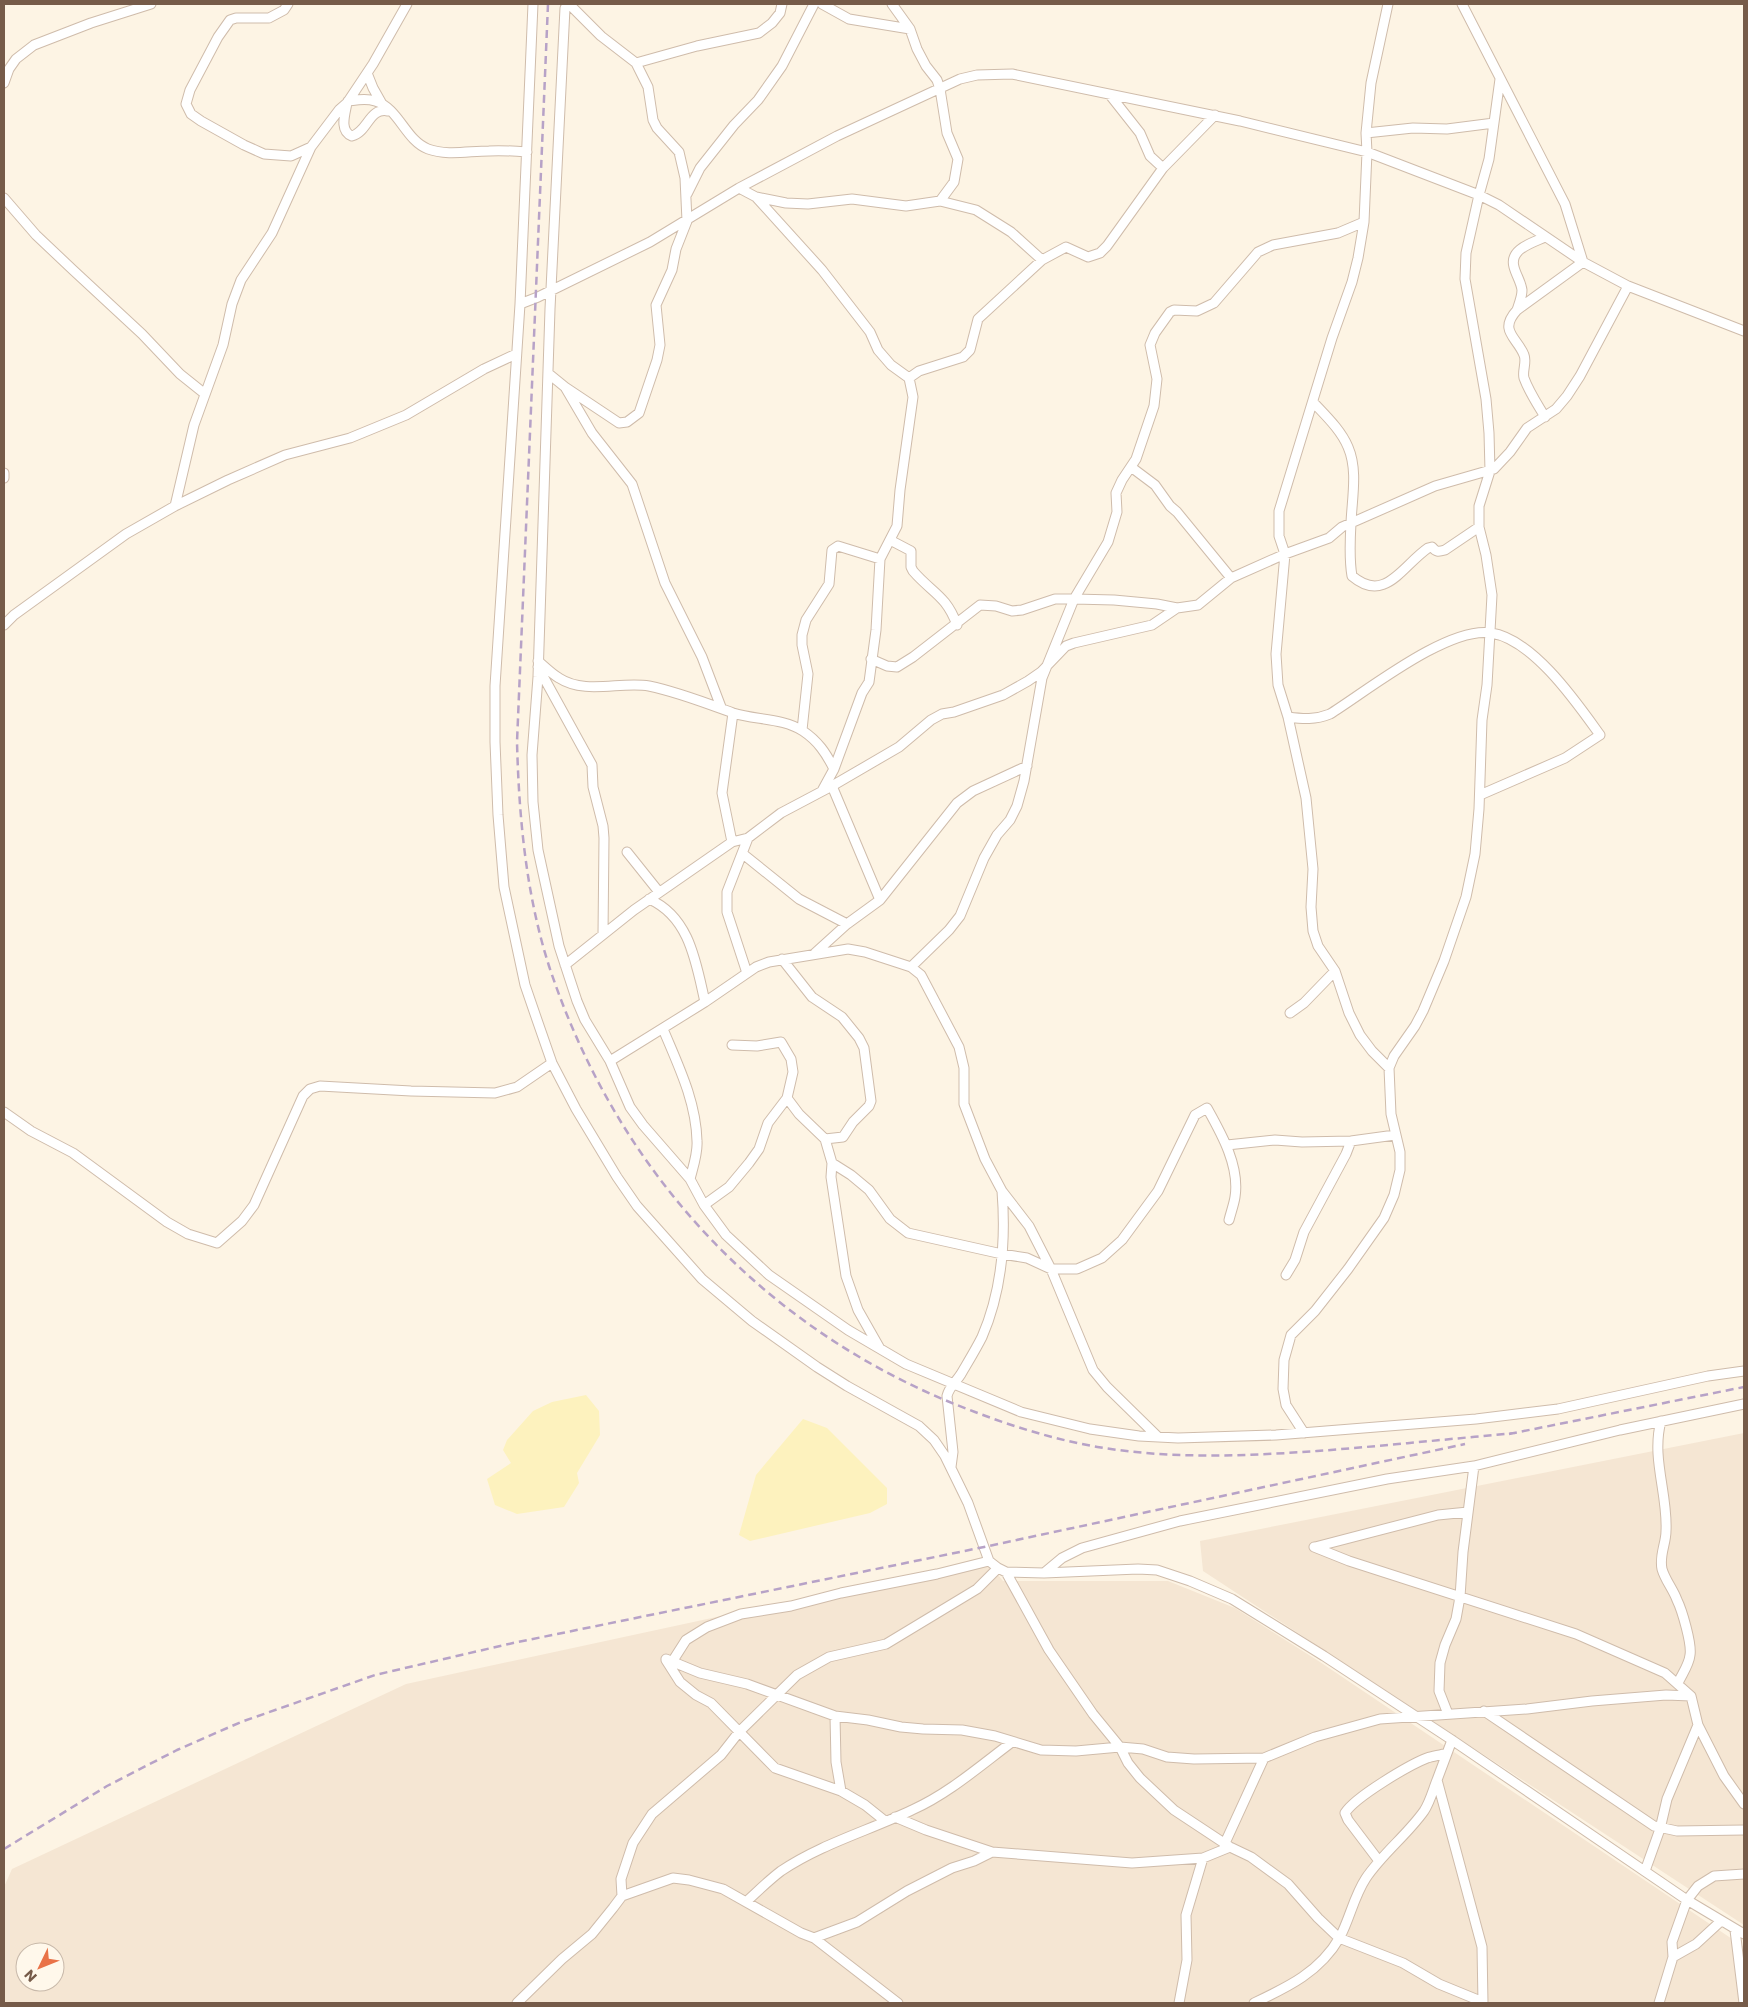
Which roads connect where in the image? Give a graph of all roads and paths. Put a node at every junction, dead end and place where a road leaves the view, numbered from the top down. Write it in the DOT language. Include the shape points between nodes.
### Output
graph roads {
  1 [pos="151,4"];
  2 [pos="288,4"];
  3 [pos="407,4"];
  4 [pos="533,4"];
  5 [pos="782,4"];
  6 [pos="814,4"];
  7 [pos="822,4"];
  8 [pos="892,4"];
  9 [pos="1388,4"];
  10 [pos="1462,4"];
  11 [pos="910,29"];
  12 [pos="636,63"];
  13 [pos="367,73"];
  14 [pos="1500,79"];
  15 [pos="4,83"];
  16 [pos="940,89"];
  17 [pos="1110,95"];
  18 [pos="347,102"];
  19 [pos="385,108"];
  20 [pos="1215,116"];
  21 [pos="1494,123"];
  22 [pos="1366,133"];
  23 [pos="311,147"];
  24 [pos="527,152"];
  25 [pos="1367,152"];
  26 [pos="1163,168"];
  27 [pos="739,188"];
  28 [pos="687,194"];
  29 [pos="1479,195"];
  30 [pos="756,197"];
  31 [pos="4,198"];
  32 [pos="940,201"];
  33 [pos="687,221"];
  34 [pos="1364,222"];
  35 [pos="1545,236"];
  36 [pos="1042,260"];
  37 [pos="1583,262"];
  38 [pos="1628,286"];
  39 [pos="551,290"];
  40 [pos="520,304"];
  41 [pos="1517,310"];
  42 [pos="1744,331"];
  43 [pos="516,354"];
  44 [pos="549,374"];
  45 [pos="909,378"];
  46 [pos="565,387"];
  47 [pos="205,394"];
  48 [pos="1313,402"];
  49 [pos="1545,417"];
  50 [pos="1131,467"];
  51 [pos="1490,471"];
  52 [pos="4,473"];
  53 [pos="4,478"];
  54 [pos="176,506"];
  55 [pos="1351,524"];
  56 [pos="1479,527"];
  57 [pos="890,540"];
  58 [pos="1285,554"];
  59 [pos="880,559"];
  60 [pos="1231,578"];
  61 [pos="1074,599"];
  62 [pos="1177,608"];
  63 [pos="4,625"];
  64 [pos="956,625"];
  65 [pos="1490,632"];
  66 [pos="871,659"];
  67 [pos="538,664"];
  68 [pos="1047,666"];
  69 [pos="721,707"];
  70 [pos="733,713"];
  71 [pos="1288,717"];
  72 [pos="802,730"];
  73 [pos="1027,766"];
  74 [pos="834,769"];
  75 [pos="832,786"];
  76 [pos="822,791"];
  77 [pos="1480,795"];
  78 [pos="748,838"];
  79 [pos="732,842"];
  80 [pos="628,852"];
  81 [pos="743,854"];
  82 [pos="659,892"];
  83 [pos="649,899"];
  84 [pos="880,900"];
  85 [pos="847,924"];
  86 [pos="603,934"];
  87 [pos="815,953"];
  88 [pos="782,959"];
  89 [pos="565,965"];
  90 [pos="911,967"];
  91 [pos="1335,971"];
  92 [pos="747,973"];
  93 [pos="705,1002"];
  94 [pos="1290,1013"];
  95 [pos="663,1028"];
  96 [pos="732,1045"];
  97 [pos="610,1061"];
  98 [pos="552,1063"];
  99 [pos="1389,1068"];
  100 [pos="787,1098"];
  101 [pos="4,1112"];
  102 [pos="1395,1135"];
  103 [pos="825,1139"];
  104 [pos="1351,1141"];
  105 [pos="1227,1145"];
  106 [pos="832,1163"];
  107 [pos="690,1179"];
  108 [pos="1002,1191"];
  109 [pos="704,1205"];
  110 [pos="1228,1220"];
  111 [pos="1002,1254"];
  112 [pos="1051,1269"];
  113 [pos="1286,1276"];
  114 [pos="879,1348"];
  115 [pos="1744,1370"];
  116 [pos="953,1384"];
  117 [pos="1744,1404"];
  118 [pos="1661,1422"];
  119 [pos="1304,1433"];
  120 [pos="1158,1437"];
  121 [pos="1474,1466"];
  122 [pos="951,1468"];
  123 [pos="1468,1512"];
  124 [pos="989,1560"];
  125 [pos="998,1568"];
  126 [pos="1006,1572"];
  127 [pos="1044,1573"];
  128 [pos="1460,1597"];
  129 [pos="672,1662"];
  130 [pos="1678,1683"];
  131 [pos="778,1695"];
  132 [pos="1691,1696"];
  133 [pos="1484,1711"];
  134 [pos="1448,1714"];
  135 [pos="835,1716"];
  136 [pos="1416,1716"];
  137 [pos="1698,1725"];
  138 [pos="739,1732"];
  139 [pos="1452,1740"];
  140 [pos="1012,1742"];
  141 [pos="1120,1747"];
  142 [pos="1447,1753"];
  143 [pos="1264,1758"];
  144 [pos="1437,1780"];
  145 [pos="841,1791"];
  146 [pos="1744,1804"];
  147 [pos="895,1817"];
  148 [pos="885,1821"];
  149 [pos="1660,1829"];
  150 [pos="1744,1830"];
  151 [pos="1228,1845"];
  152 [pos="992,1852"];
  153 [pos="1203,1858"];
  154 [pos="1379,1861"];
  155 [pos="1646,1871"];
  156 [pos="1744,1874"];
  157 [pos="622,1896"];
  158 [pos="1688,1900"];
  159 [pos="747,1902"];
  160 [pos="1721,1921"];
  161 [pos="1735,1930"];
  162 [pos="1744,1934"];
  163 [pos="814,1938"];
  164 [pos="1339,1938"];
  165 [pos="1673,1957"];
  166 [pos="1483,2002"];
  167 [pos="517,2003"];
  168 [pos="898,2003"];
  169 [pos="1179,2003"];
  170 [pos="1254,2003"];
  171 [pos="1659,2003"];
  172 [pos="1744,2003"];
  1 -- 15 [label="street" via="34,45 16,59"];
  2 -- 23 [label="street" via="269,18 230,20 190,90 186,104 191,114 201,121 264,154 292,156"];
  3 -- 13 [label="street"];
  4 -- 24 [label="street"];
  5 -- 12 [label="street" via="780,13 759,33"];
  6 -- 28 [label="street" via="782,66 758,100 700,168"];
  7 -- 11 [label="street" via="849,19"];
  8 -- 11 [label="street"];
  9 -- 22 [label="street" via="1371,82"];
  10 -- 14 [label="street"];
  11 -- 16 [label="street" via="917,50"];
  12 -- 28 [label="street" via="648,87 657,128 678,152"];
  12 -- 39 [label="street" via="601,36 573,6 565,8"];
  13 -- 18 [label="street"];
  13 -- 19 [label="street"];
  14 -- 21 [label="street"];
  14 -- 37 [label="street" via="1564,204"];
  16 -- 17 [label="street" via="960,78 1012,74"];
  16 -- 27 [label="street" via="837,136"];
  16 -- 32 [label="street" via="947,133 958,159 954,182"];
  17 -- 20 [label="street"];
  17 -- 26 [label="street" via="1140,133 1150,156"];
  18 -- 19 [label="street" via="369,100"];
  18 -- 19 [label="street" via="344,127 352,136 362,130 374,114"];
  18 -- 23 [label="street"];
  19 -- 24 [label="street" via="422,146 431,150"];
  20 -- 25 [label="street"];
  20 -- 26 [label="street"];
  21 -- 22 [label="street"];
  21 -- 29 [label="street"];
  22 -- 25 [label="street"];
  23 -- 47 [label="street" via="272,233 241,280"];
  24 -- 40 [label="street"];
  25 -- 29 [label="street"];
  25 -- 34 [label="street"];
  26 -- 36 [label="street" via="1100,252 1088,258 1066,247"];
  27 -- 30 [label="street"];
  27 -- 33 [label="street"];
  28 -- 33 [label="street"];
  29 -- 35 [label="street"];
  29 -- 51 [label="street" via="1466,253 1465,280 1486,399"];
  30 -- 32 [label="street" via="808,204 852,199 906,206"];
  30 -- 45 [label="street" via="822,270 870,332 878,350"];
  31 -- 47 [label="street" via="36,234 180,374"];
  32 -- 36 [label="street" via="985,214"];
  33 -- 39 [label="street"];
  33 -- 46 [label="street" via="672,270 656,305 660,345 639,413 627,422 619,423"];
  34 -- 48 [label="street" via="1352,282"];
  34 -- 50 [label="street" via="1338,233 1273,245 1258,252 1214,303 1197,311 1179,309 1170,312 1151,340 1150,350 1157,379 1154,406"];
  35 -- 37 [label="street"];
  35 -- 41 [label="street" via="1525,246 1513,257 1522,292"];
  36 -- 45 [label="street" via="978,319 970,350 963,357 919,370"];
  37 -- 38 [label="street"];
  37 -- 41 [label="street"];
  38 -- 42 [label="street"];
  38 -- 49 [label="street" via="1580,376 1556,409"];
  39 -- 40 [label="street"];
  39 -- 44 [label="street"];
  40 -- 43 [label="street"];
  41 -- 49 [label="street" via="1508,328 1524,355 1524,378"];
  43 -- 54 [label="street" via="406,415 350,438 285,455"];
  43 -- 98 [label="street" via="495,686 498,816 504,887 514,939 525,984"];
  44 -- 46 [label="street"];
  44 -- 67 [label="street"];
  45 -- 57 [label="street" via="913,397 897,526"];
  46 -- 69 [label="street" via="592,434 632,484 666,583 702,657"];
  47 -- 54 [label="street" via="194,425"];
  48 -- 55 [label="street" via="1342,435 1352,457 1354,491"];
  48 -- 58 [label="street" via="1279,511 1279,536"];
  49 -- 51 [label="street" via="1527,428 1504,459"];
  50 -- 60 [label="street" via="1155,485"];
  50 -- 61 [label="street" via="1116,493 1117,512 1108,542"];
  51 -- 55 [label="street" via="1435,486"];
  51 -- 56 [label="street" via="1479,506"];
  52 -- 53 [label="street"];
  54 -- 63 [label="street" via="126,534 14,614"];
  55 -- 56 [label="street" via="1352,576 1362,585 1374,588 1387,583 1428,548 1432,547 1436,552 1445,550"];
  55 -- 58 [label="street" via="1329,538"];
  56 -- 65 [label="street" via="1492,595"];
  57 -- 59 [label="street"];
  57 -- 64 [label="street" via="911,551 913,571 943,599"];
  58 -- 60 [label="street"];
  58 -- 71 [label="street" via="1276,654 1278,685"];
  59 -- 66 [label="street" via="878,612"];
  59 -- 72 [label="street" via="838,546 832,550 829,584 806,620 802,635 808,674"];
  60 -- 62 [label="street" via="1198,604"];
  61 -- 62 [label="street"];
  61 -- 64 [label="street" via="1055,599 1012,611 980,605"];
  61 -- 68 [label="street"];
  62 -- 68 [label="street" via="1152,625 1066,646"];
  64 -- 66 [label="street" via="897,667"];
  65 -- 71 [label="street" via="1434,647 1330,714 1306,720"];
  65 -- 77 [label="street" via="1482,720"];
  65 -- 77 [label="street" via="1508,638 1558,679 1600,735 1565,758"];
  66 -- 74 [label="street" via="869,682 854,710"];
  67 -- 69 [label="street" via="560,679 579,685 650,686"];
  67 -- 86 [label="street" via="592,765 593,787 604,838"];
  67 -- 89 [label="street" via="532,755 533,802 538,850"];
  68 -- 73 [label="street" via="1042,678"];
  68 -- 75 [label="street" via="1003,695 931,720 899,747"];
  69 -- 70 [label="street"];
  70 -- 72 [label="street"];
  70 -- 79 [label="street" via="722,793"];
  71 -- 91 [label="street" via="1306,798 1313,869 1313,931 1318,946"];
  72 -- 74 [label="street" via="824,749"];
  73 -- 84 [label="street" via="973,791 958,803"];
  73 -- 90 [label="street" via="1017,806 984,858 960,916"];
  74 -- 76 [label="street"];
  75 -- 76 [label="street"];
  75 -- 84 [label="street"];
  76 -- 78 [label="street" via="781,812"];
  77 -- 99 [label="street" via="1475,854 1464,905 1423,1011"];
  78 -- 79 [label="street"];
  78 -- 81 [label="street"];
  79 -- 82 [label="street"];
  80 -- 82 [label="street"];
  81 -- 85 [label="street" via="799,898"];
  81 -- 92 [label="street" via="727,892 727,912"];
  82 -- 83 [label="street"];
  83 -- 86 [label="street"];
  83 -- 93 [label="street" via="670,911 688,939"];
  84 -- 85 [label="street"];
  85 -- 87 [label="street"];
  86 -- 89 [label="street"];
  87 -- 88 [label="street"];
  87 -- 90 [label="street" via="848,949"];
  88 -- 92 [label="street"];
  88 -- 103 [label="street" via="812,997 851,1027 864,1048 869,1106 843,1137"];
  89 -- 97 [label="street" via="585,1020"];
  90 -- 108 [label="street" via="922,975 959,1047 964,1068 964,1104 985,1159"];
  91 -- 94 [label="street"];
  91 -- 99 [label="street" via="1360,1034"];
  92 -- 93 [label="street"];
  93 -- 95 [label="street"];
  95 -- 97 [label="street"];
  95 -- 107 [label="street" via="693,1108 698,1142"];
  96 -- 100 [label="street" via="757,1046 781,1042 791,1059 793,1072"];
  97 -- 107 [label="street" via="630,1107"];
  98 -- 101 [label="street" via="517,1087 495,1093 320,1086 310,1089 303,1096 254,1205 242,1221 217,1243 188,1234 168,1222 73,1153 31,1131"];
  98 -- 122 [label="street" via="616,1177 637,1206 702,1279 752,1321 817,1367 918,1426 934,1440"];
  99 -- 102 [label="street"];
  100 -- 103 [label="street"];
  100 -- 109 [label="street" via="768,1123 759,1149 745,1169 729,1187"];
  102 -- 104 [label="street"];
  102 -- 119 [label="street" via="1400,1152 1400,1170 1384,1218 1315,1312 1291,1335 1284,1360 1283,1389 1286,1405"];
  103 -- 106 [label="street"];
  104 -- 105 [label="street" via="1275,1140"];
  104 -- 113 [label="street" via="1304,1232"];
  105 -- 110 [label="street" via="1235,1195"];
  105 -- 112 [label="street" via="1206,1108 1195,1115 1158,1191 1122,1240 1090,1264 1077,1269"];
  106 -- 111 [label="street" via="869,1190 890,1219 908,1233"];
  106 -- 114 [label="street" via="831,1177 846,1276 858,1310"];
  107 -- 109 [label="street"];
  108 -- 111 [label="street"];
  108 -- 112 [label="street" via="1030,1226"];
  109 -- 114 [label="street" via="726,1235 769,1275"];
  111 -- 112 [label="street" via="1027,1258"];
  111 -- 116 [label="street" via="998,1290 981,1338"];
  112 -- 120 [label="street" via="1093,1370"];
  114 -- 116 [label="street" via="906,1364"];
  115 -- 119 [label="street" via="1558,1409"];
  116 -- 120 [label="street" via="1021,1412 1090,1429"];
  116 -- 122 [label="street" via="946,1401 953,1452"];
  117 -- 118 [label="street"];
  118 -- 121 [label="street"];
  118 -- 130 [label="street" via="1657,1450 1666,1508 1662,1570 1678,1600 1690,1645 1688,1664"];
  119 -- 120 [label="street"];
  121 -- 123 [label="street"];
  121 -- 127 [label="street" via="1387,1479 1180,1521 1082,1548 1062,1558"];
  122 -- 124 [label="street"];
  123 -- 128 [label="street"];
  123 -- 128 [label="street" via="1438,1515 1314,1548"];
  124 -- 125 [label="street"];
  124 -- 129 [label="street" via="791,1606 741,1614 686,1640"];
  125 -- 126 [label="street"];
  125 -- 131 [label="street" via="977,1589 886,1644 829,1657 797,1675"];
  126 -- 127 [label="street"];
  126 -- 141 [label="street" via="1049,1650"];
  127 -- 136 [label="street" via="1157,1570 1190,1581 1232,1599"];
  128 -- 130 [label="street" via="1576,1634 1665,1673"];
  128 -- 134 [label="street" via="1456,1620 1440,1663 1439,1691"];
  129 -- 131 [label="street"];
  129 -- 138 [label="street" via="666,1659 680,1682 711,1703"];
  130 -- 132 [label="street"];
  131 -- 135 [label="street"];
  131 -- 138 [label="street"];
  132 -- 133 [label="street" via="1666,1695"];
  132 -- 137 [label="street"];
  133 -- 134 [label="street"];
  133 -- 149 [label="street"];
  134 -- 136 [label="street"];
  135 -- 140 [label="street" via="916,1729 962,1730"];
  135 -- 145 [label="street" via="836,1762"];
  136 -- 139 [label="street"];
  136 -- 143 [label="street" via="1380,1719 1314,1737"];
  137 -- 146 [label="street" via="1724,1776"];
  137 -- 149 [label="street" via="1667,1799"];
  138 -- 145 [label="street" via="776,1768"];
  138 -- 157 [label="street" via="721,1755 652,1814 632,1843 620,1879"];
  139 -- 142 [label="street"];
  139 -- 155 [label="street"];
  140 -- 141 [label="street" via="1041,1750"];
  140 -- 147 [label="street" via="940,1795"];
  141 -- 143 [label="street" via="1194,1759"];
  141 -- 151 [label="street" via="1140,1778 1174,1810"];
  142 -- 144 [label="street"];
  142 -- 154 [label="street" via="1404,1770 1345,1813"];
  143 -- 151 [label="street"];
  144 -- 154 [label="street" via="1424,1811"];
  144 -- 166 [label="street" via="1482,1947"];
  145 -- 148 [label="street"];
  147 -- 148 [label="street"];
  147 -- 152 [label="street"];
  148 -- 159 [label="street" via="806,1856 780,1872"];
  149 -- 150 [label="street"];
  149 -- 155 [label="street"];
  151 -- 153 [label="street"];
  151 -- 164 [label="street" via="1288,1884"];
  152 -- 153 [label="street" via="1132,1863"];
  152 -- 163 [label="street" via="907,1890 857,1922"];
  153 -- 169 [label="street" via="1186,1915 1187,1960"];
  154 -- 164 [label="street" via="1356,1897"];
  155 -- 158 [label="street"];
  156 -- 158 [label="street" via="1714,1876 1698,1886"];
  157 -- 159 [label="street" via="673,1878 722,1889"];
  157 -- 167 [label="street" via="592,1934"];
  158 -- 160 [label="street"];
  158 -- 165 [label="street" via="1672,1942"];
  159 -- 163 [label="street"];
  160 -- 161 [label="street"];
  160 -- 165 [label="street" via="1696,1944"];
  161 -- 162 [label="street"];
  161 -- 172 [label="street"];
  163 -- 168 [label="street"];
  164 -- 166 [label="street" via="1403,1963 1439,1984"];
  164 -- 170 [label="street" via="1312,1970 1293,1985"];
  165 -- 171 [label="street"];
}
